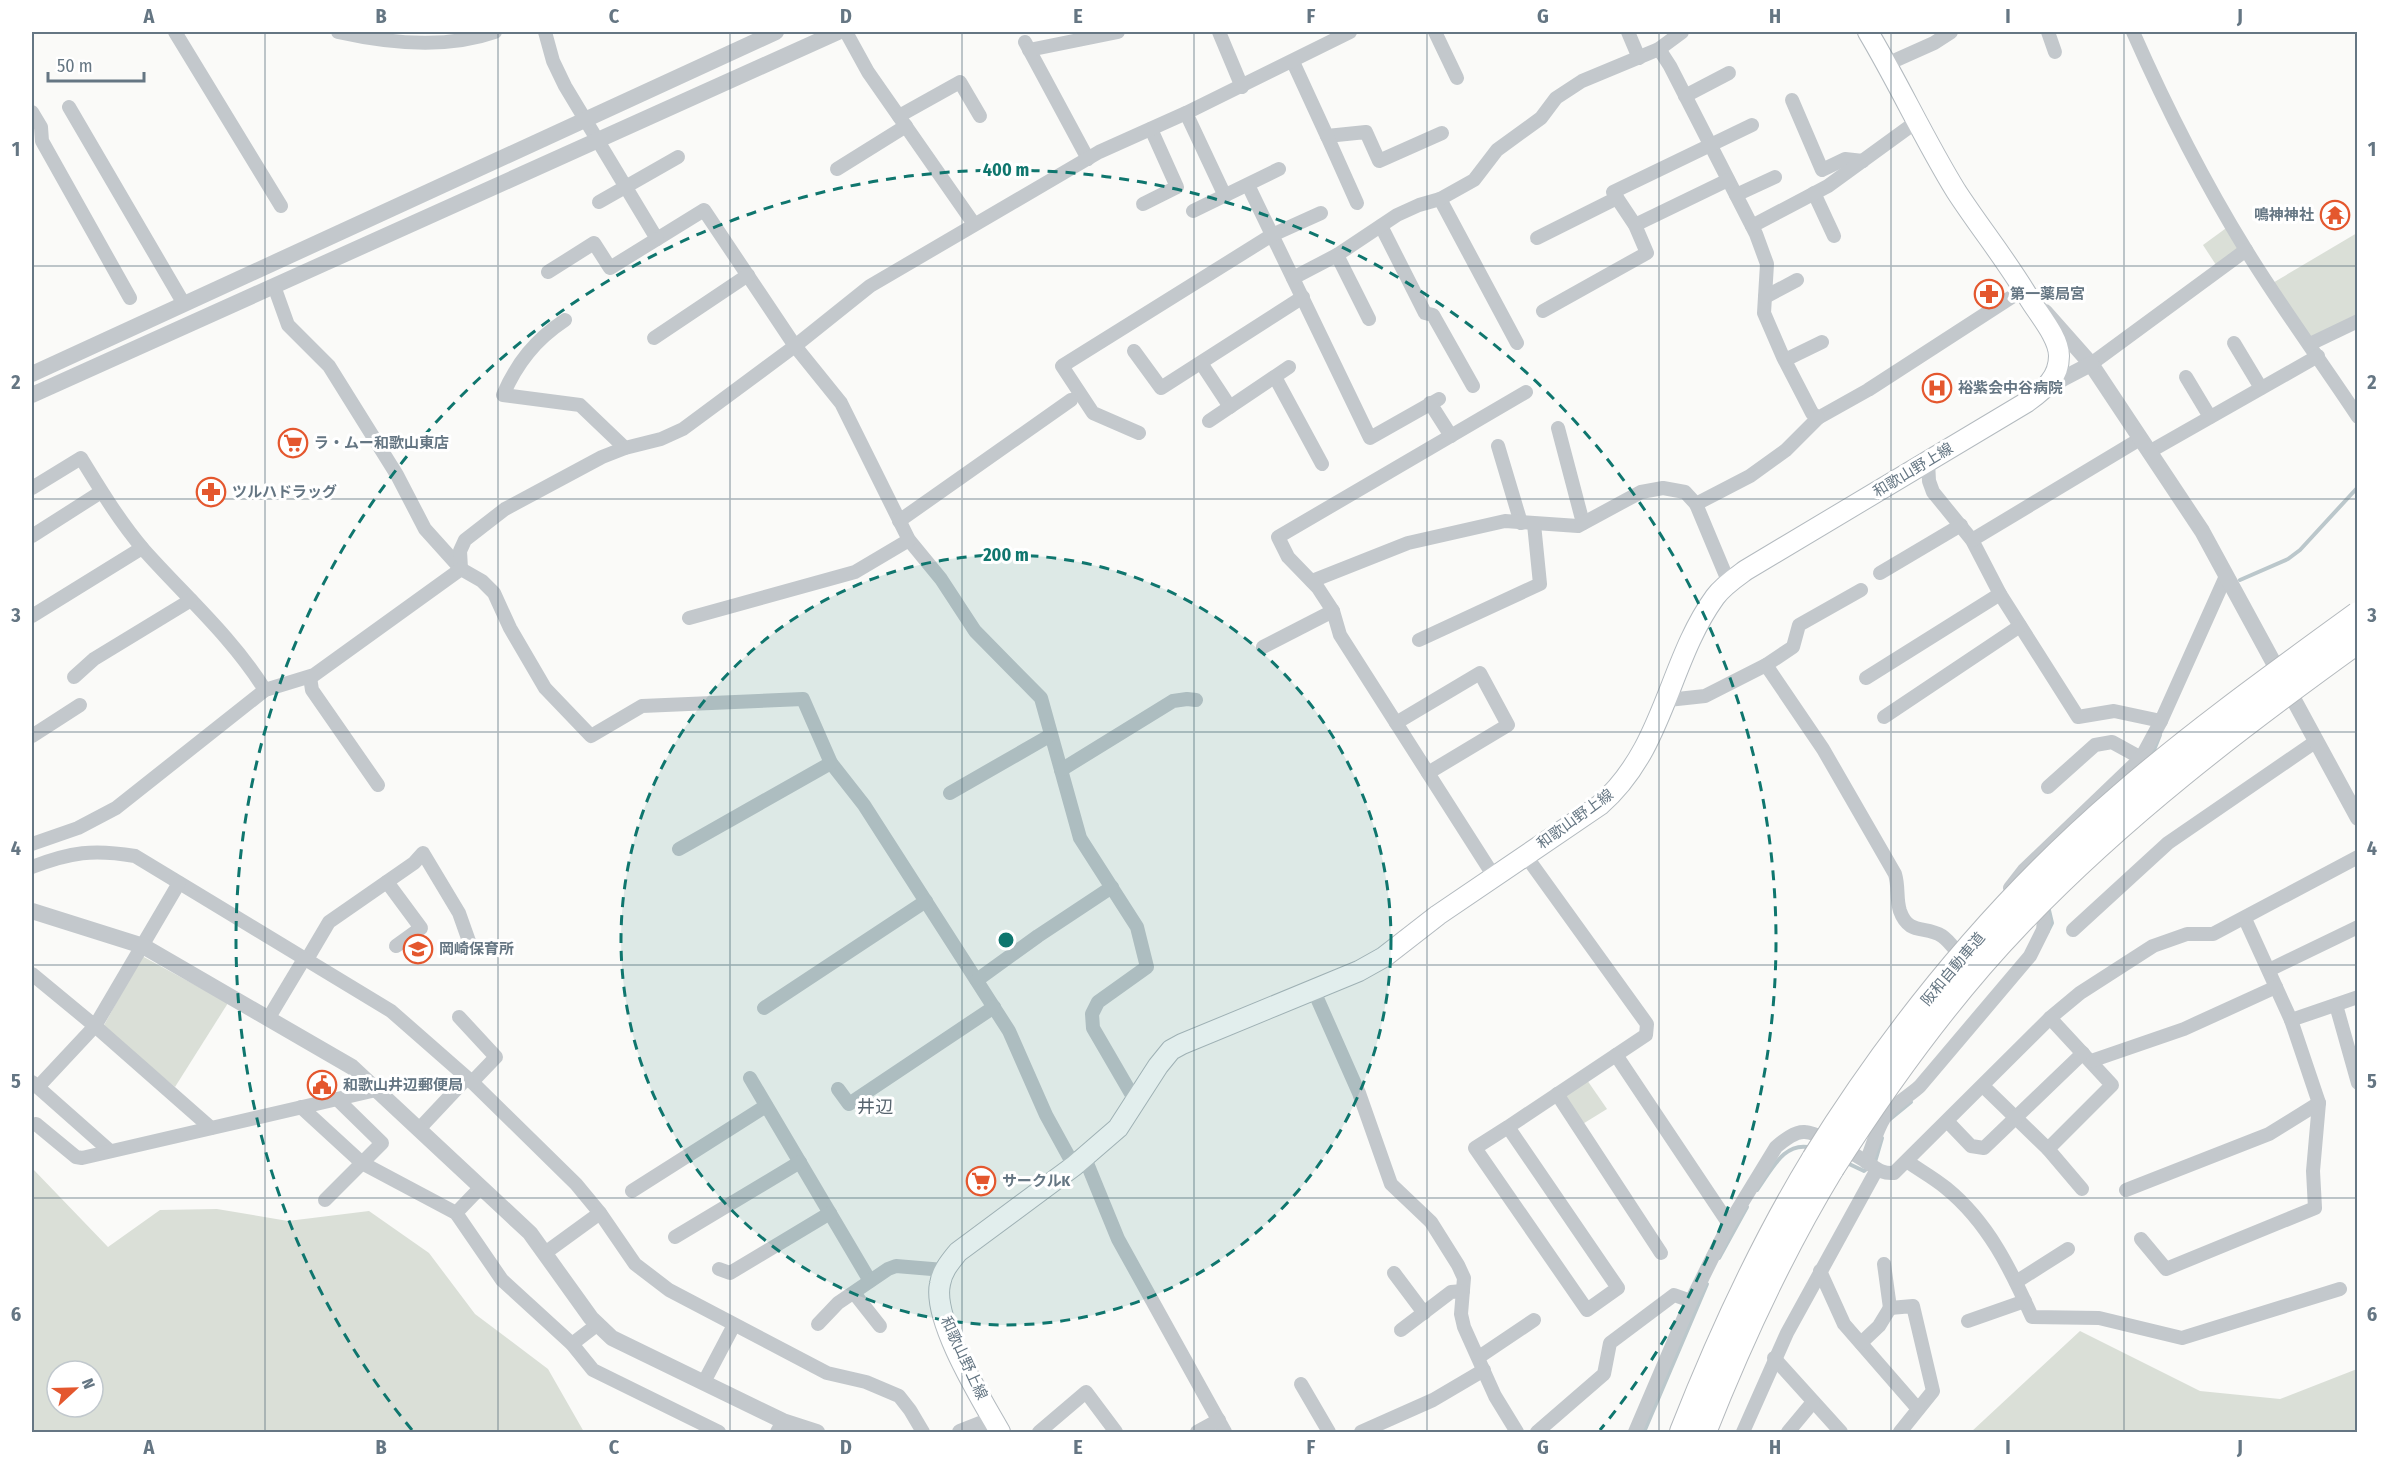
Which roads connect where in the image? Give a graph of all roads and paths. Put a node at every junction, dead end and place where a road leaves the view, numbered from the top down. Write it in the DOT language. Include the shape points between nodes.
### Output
graph roads {
  1 [pos="175,32"];
  2 [pos="338,32"];
  3 [pos="495,32"];
  4 [pos="545,32"];
  5 [pos="776,32"];
  6 [pos="838,32"];
  7 [pos="846,32"];
  8 [pos="1118,32"];
  9 [pos="1219,32"];
  10 [pos="1350,32"];
  11 [pos="1435,32"];
  12 [pos="1628,32"];
  13 [pos="1682,32"];
  14 [pos="1868,32"];
  15 [pos="1951,32"];
  16 [pos="2048,32"];
  17 [pos="2133,32"];
  18 [pos="1093,34"];
  19 [pos="1659,49"];
  20 [pos="2055,52"];
  21 [pos="1639,58"];
  22 [pos="1293,62"];
  23 [pos="1887,64"];
  24 [pos="1729,73"];
  25 [pos="1457,78"];
  26 [pos="1242,87"];
  27 [pos="1685,96"];
  28 [pos="1792,100"];
  29 [pos="69,107"];
  30 [pos="32,112"];
  31 [pos="1186,113"];
  32 [pos="980,116"];
  33 [pos="584,119"];
  34 [pos="902,121"];
  35 [pos="1916,122"];
  36 [pos="1752,125"];
  37 [pos="1151,129"];
  38 [pos="1442,133"];
  39 [pos="1327,136"];
  40 [pos="597,140"];
  41 [pos="1710,145"];
  42 [pos="678,157"];
  43 [pos="1088,159"];
  44 [pos="1863,161"];
  45 [pos="837,170"];
  46 [pos="1279,170"];
  47 [pos="1775,177"];
  48 [pos="1728,180"];
  49 [pos="1248,185"];
  50 [pos="626,187"];
  51 [pos="1814,194"];
  52 [pos="1736,195"];
  53 [pos="1225,196"];
  54 [pos="1617,198"];
  55 [pos="1440,199"];
  56 [pos="599,202"];
  57 [pos="1358,202"];
  58 [pos="1143,204"];
  59 [pos="281,206"];
  60 [pos="1193,211"];
  61 [pos="1321,213"];
  62 [pos="974,224"];
  63 [pos="1635,225"];
  64 [pos="1381,226"];
  65 [pos="1752,226"];
  66 [pos="1272,235"];
  67 [pos="1834,236"];
  68 [pos="1537,238"];
  69 [pos="657,239"];
  70 [pos="2246,250"];
  71 [pos="1337,255"];
  72 [pos="548,272"];
  73 [pos="748,276"];
  74 [pos="1293,278"];
  75 [pos="1797,280"];
  76 [pos="274,286"];
  77 [pos="2024,289"];
  78 [pos="1303,297"];
  79 [pos="1765,297"];
  80 [pos="130,298"];
  81 [pos="184,304"];
  82 [pos="1543,311"];
  83 [pos="1369,319"];
  84 [pos="565,320"];
  85 [pos="2358,321"];
  86 [pos="654,338"];
  87 [pos="1822,342"];
  88 [pos="1517,343"];
  89 [pos="2234,343"];
  90 [pos="2310,344"];
  91 [pos="795,346"];
  92 [pos="1134,351"];
  93 [pos="2318,356"];
  94 [pos="1785,360"];
  95 [pos="1200,363"];
  96 [pos="2091,364"];
  97 [pos="1289,367"];
  98 [pos="32,374"];
  99 [pos="1275,377"];
  100 [pos="2186,377"];
  101 [pos="1473,386"];
  102 [pos="2047,387"];
  103 [pos="2261,388"];
  104 [pos="1526,392"];
  105 [pos="32,395"];
  106 [pos="1071,400"];
  107 [pos="1230,407"];
  108 [pos="2210,417"];
  109 [pos="2358,417"];
  110 [pos="1818,418"];
  111 [pos="1209,420"];
  112 [pos="1558,428"];
  113 [pos="1138,433"];
  114 [pos="1450,436"];
  115 [pos="1498,446"];
  116 [pos="2144,446"];
  117 [pos="625,448"];
  118 [pos="1928,461"];
  119 [pos="1322,465"];
  120 [pos="32,488"];
  121 [pos="101,492"];
  122 [pos="1696,504"];
  123 [pos="899,521"];
  124 [pos="1527,523"];
  125 [pos="1583,523"];
  126 [pos="1961,525"];
  127 [pos="32,536"];
  128 [pos="909,540"];
  129 [pos="1972,540"];
  130 [pos="142,548"];
  131 [pos="461,569"];
  132 [pos="1880,573"];
  133 [pos="2226,576"];
  134 [pos="1312,581"];
  135 [pos="1729,583"];
  136 [pos="1861,590"];
  137 [pos="2000,594"];
  138 [pos="191,600"];
  139 [pos="1333,611"];
  140 [pos="2358,615"];
  141 [pos="32,616"];
  142 [pos="690,618"];
  143 [pos="2020,626"];
  144 [pos="1419,640"];
  145 [pos="2358,640"];
  146 [pos="1263,647"];
  147 [pos="1766,665"];
  148 [pos="310,676"];
  149 [pos="74,677"];
  150 [pos="1866,678"];
  151 [pos="265,690"];
  152 [pos="1196,700"];
  153 [pos="1668,700"];
  154 [pos="80,705"];
  155 [pos="1884,717"];
  156 [pos="2161,721"];
  157 [pos="1396,723"];
  158 [pos="1052,735"];
  159 [pos="32,736"];
  160 [pos="2315,742"];
  161 [pos="2141,758"];
  162 [pos="831,763"];
  163 [pos="1061,771"];
  164 [pos="1428,773"];
  165 [pos="378,785"];
  166 [pos="2048,787"];
  167 [pos="950,793"];
  168 [pos="2358,818"];
  169 [pos="32,844"];
  170 [pos="679,849"];
  171 [pos="1526,856"];
  172 [pos="2358,857"];
  173 [pos="32,867"];
  174 [pos="2024,870"];
  175 [pos="1495,878"];
  176 [pos="387,882"];
  177 [pos="179,883"];
  178 [pos="1112,887"];
  179 [pos="926,902"];
  180 [pos="32,914"];
  181 [pos="2245,919"];
  182 [pos="2358,927"];
  183 [pos="2073,930"];
  184 [pos="471,944"];
  185 [pos="143,946"];
  186 [pos="396,946"];
  187 [pos="1958,953"];
  188 [pos="305,960"];
  189 [pos="2269,970"];
  190 [pos="32,974"];
  191 [pos="977,980"];
  192 [pos="2276,987"];
  193 [pos="1313,989"];
  194 [pos="2358,997"];
  195 [pos="2336,1005"];
  196 [pos="994,1007"];
  197 [pos="764,1008"];
  198 [pos="459,1017"];
  199 [pos="268,1018"];
  200 [pos="2050,1018"];
  201 [pos="2291,1020"];
  202 [pos="95,1026"];
  203 [pos="1616,1055"];
  204 [pos="2087,1057"];
  205 [pos="2354,1059"];
  206 [pos="750,1078"];
  207 [pos="469,1080"];
  208 [pos="2358,1083"];
  209 [pos="35,1085"];
  210 [pos="1983,1086"];
  211 [pos="838,1089"];
  212 [pos="376,1090"];
  213 [pos="1557,1094"];
  214 [pos="337,1099"];
  215 [pos="1136,1102"];
  216 [pos="2319,1103"];
  217 [pos="766,1106"];
  218 [pos="301,1107"];
  219 [pos="2016,1118"];
  220 [pos="1947,1122"];
  221 [pos="36,1124"];
  222 [pos="1508,1127"];
  223 [pos="211,1128"];
  224 [pos="419,1129"];
  225 [pos="2048,1149"];
  226 [pos="110,1152"];
  227 [pos="1821,1154"];
  228 [pos="1079,1161"];
  229 [pos="800,1162"];
  230 [pos="1908,1162"];
  231 [pos="362,1163"];
  232 [pos="1871,1166"];
  233 [pos="481,1187"];
  234 [pos="2082,1189"];
  235 [pos="2126,1190"];
  236 [pos="632,1191"];
  237 [pos="326,1200"];
  238 [pos="456,1213"];
  239 [pos="600,1213"];
  240 [pos="830,1213"];
  241 [pos="1729,1224"];
  242 [pos="675,1238"];
  243 [pos="2141,1239"];
  244 [pos="2067,1249"];
  245 [pos="544,1253"];
  246 [pos="1661,1253"];
  247 [pos="1884,1264"];
  248 [pos="719,1269"];
  249 [pos="944,1269"];
  250 [pos="1820,1271"];
  251 [pos="1394,1273"];
  252 [pos="870,1281"];
  253 [pos="2016,1282"];
  254 [pos="2340,1289"];
  255 [pos="1463,1291"];
  256 [pos="854,1293"];
  257 [pos="1691,1301"];
  258 [pos="2025,1301"];
  259 [pos="1890,1308"];
  260 [pos="1424,1313"];
  261 [pos="1534,1320"];
  262 [pos="1968,1321"];
  263 [pos="598,1324"];
  264 [pos="818,1324"];
  265 [pos="734,1325"];
  266 [pos="880,1326"];
  267 [pos="1401,1330"];
  268 [pos="1860,1343"];
  269 [pos="572,1344"];
  270 [pos="1774,1358"];
  271 [pos="1481,1364"];
  272 [pos="704,1382"];
  273 [pos="1301,1384"];
  274 [pos="1813,1402"];
  275 [pos="1918,1409"];
  276 [pos="997,1426"];
  277 [pos="1222,1426"];
  278 [pos="780,1427"];
  279 [pos="719,1432"];
  280 [pos="817,1432"];
  281 [pos="923,1432"];
  282 [pos="960,1432"];
  283 [pos="1039,1432"];
  284 [pos="1116,1432"];
  285 [pos="1197,1432"];
  286 [pos="1329,1432"];
  287 [pos="1361,1432"];
  288 [pos="1517,1432"];
  289 [pos="1537,1432"];
  290 [pos="1635,1432"];
  291 [pos="1683,1432"];
  292 [pos="1703,1432"];
  293 [pos="1743,1432"];
  294 [pos="1788,1432"];
  295 [pos="1841,1432"];
  296 [pos="1900,1432"];
  1 -- 59 [label="street"];
  2 -- 3 [label="street" via="421,43"];
  4 -- 33 [label="street" via="553,61"];
  5 -- 33 [label="street"];
  6 -- 40 [label="street"];
  7 -- 34 [label="street"];
  8 -- 18 [label="street"];
  9 -- 26 [label="street"];
  10 -- 22 [label="street"];
  11 -- 25 [label="street"];
  12 -- 21 [label="street"];
  13 -- 19 [label="street"];
  14 -- 23 [label="main road"];
  15 -- 23 [label="street"];
  16 -- 20 [label="street"];
  17 -- 70 [label="street" via="2160,95"];
  18 -- 43 [label="street" via="1027,46"];
  19 -- 21 [label="street"];
  19 -- 27 [label="street"];
  21 -- 55 [label="street" via="1582,81 1556,98 1541,118 1497,150 1474,180"];
  22 -- 26 [label="street"];
  22 -- 39 [label="street"];
  23 -- 35 [label="main road"];
  24 -- 27 [label="street"];
  26 -- 31 [label="street"];
  27 -- 41 [label="street"];
  28 -- 44 [label="street" via="1822,170 1845,159"];
  29 -- 81 [label="street"];
  30 -- 80 [label="street" via="41,127 42,141"];
  31 -- 37 [label="street"];
  31 -- 53 [label="street"];
  32 -- 34 [label="street" via="960,82"];
  33 -- 40 [label="street"];
  33 -- 81 [label="street"];
  34 -- 45 [label="street"];
  34 -- 62 [label="street"];
  35 -- 44 [label="street"];
  35 -- 77 [label="main road" via="1957,191"];
  36 -- 41 [label="street"];
  37 -- 43 [label="street"];
  37 -- 58 [label="street" via="1177,187"];
  38 -- 39 [label="street" via="1379,161 1366,132"];
  39 -- 57 [label="street"];
  40 -- 50 [label="street"];
  40 -- 76 [label="street"];
  41 -- 48 [label="street"];
  41 -- 54 [label="street" via="1613,192"];
  42 -- 50 [label="street"];
  43 -- 62 [label="street"];
  44 -- 51 [label="street"];
  46 -- 49 [label="street"];
  47 -- 52 [label="street"];
  48 -- 52 [label="street"];
  48 -- 63 [label="street"];
  49 -- 53 [label="street"];
  49 -- 66 [label="street"];
  50 -- 56 [label="street"];
  50 -- 69 [label="street"];
  51 -- 65 [label="street"];
  51 -- 67 [label="street"];
  52 -- 65 [label="street"];
  53 -- 60 [label="street"];
  54 -- 63 [label="street"];
  54 -- 68 [label="street"];
  55 -- 64 [label="street" via="1396,215"];
  55 -- 88 [label="street"];
  61 -- 66 [label="street"];
  62 -- 91 [label="street" via="870,286"];
  63 -- 82 [label="street" via="1647,252"];
  64 -- 71 [label="street"];
  64 -- 101 [label="street" via="1425,313 1433,315"];
  65 -- 79 [label="street" via="1767,264"];
  66 -- 74 [label="street"];
  66 -- 113 [label="street" via="1062,366 1093,413"];
  69 -- 72 [label="street" via="610,267 594,243"];
  69 -- 73 [label="street" via="704,210"];
  70 -- 90 [label="street"];
  70 -- 96 [label="street"];
  71 -- 74 [label="street"];
  71 -- 83 [label="street"];
  73 -- 86 [label="street"];
  73 -- 91 [label="street"];
  74 -- 78 [label="street"];
  75 -- 79 [label="street"];
  76 -- 105 [label="street"];
  76 -- 131 [label="street" via="288,325 329,366 425,529"];
  77 -- 96 [label="street"];
  77 -- 102 [label="main road" via="2059,354 2055,377"];
  77 -- 110 [label="street"];
  78 -- 95 [label="street"];
  78 -- 114 [label="street" via="1371,438 1435,401"];
  79 -- 94 [label="street" via="1764,313"];
  81 -- 98 [label="street"];
  84 -- 117 [label="street" via="529,349 503,395 580,405"];
  85 -- 90 [label="street"];
  87 -- 94 [label="street"];
  89 -- 103 [label="street"];
  90 -- 93 [label="street"];
  91 -- 117 [label="street" via="683,429"];
  91 -- 123 [label="street" via="841,403"];
  92 -- 95 [label="street" via="1161,388"];
  93 -- 103 [label="street"];
  93 -- 109 [label="street"];
  94 -- 110 [label="street"];
  95 -- 107 [label="street"];
  96 -- 102 [label="street"];
  96 -- 116 [label="street"];
  97 -- 99 [label="street"];
  99 -- 107 [label="street"];
  99 -- 119 [label="street"];
  100 -- 108 [label="street"];
  102 -- 118 [label="main road, 和歌山野上線"];
  103 -- 108 [label="street"];
  104 -- 114 [label="street"];
  106 -- 123 [label="street"];
  107 -- 111 [label="street"];
  108 -- 116 [label="street"];
  110 -- 122 [label="street" via="1786,450 1750,476"];
  112 -- 125 [label="street"];
  114 -- 134 [label="street" via="1278,537 1288,557"];
  115 -- 124 [label="street"];
  116 -- 129 [label="street"];
  116 -- 133 [label="street" via="2202,531"];
  117 -- 131 [label="street" via="506,508 465,540 460,551"];
  118 -- 126 [label="street" via="1933,492"];
  118 -- 135 [label="main road, 和歌山野上線"];
  120 -- 121 [label="street" via="81,458"];
  121 -- 127 [label="street"];
  121 -- 130 [label="street"];
  122 -- 125 [label="street" via="1685,492 1663,488 1641,492"];
  122 -- 135 [label="street"];
  123 -- 128 [label="street"];
  124 -- 125 [label="street"];
  124 -- 134 [label="street" via="1504,521 1408,543"];
  124 -- 144 [label="street" via="1540,584"];
  126 -- 129 [label="street"];
  126 -- 132 [label="street"];
  128 -- 142 [label="street" via="855,572"];
  128 -- 158 [label="street" via="941,579 975,631 1041,698"];
  129 -- 137 [label="street"];
  130 -- 138 [label="street"];
  130 -- 141 [label="street"];
  131 -- 148 [label="street"];
  131 -- 162 [label="street" via="482,580 494,593 545,688 591,736 642,706 804,699"];
  133 -- 156 [label="street"];
  133 -- 160 [label="street"];
  134 -- 139 [label="street"];
  135 -- 153 [label="main road, 和歌山野上線" via="1694,634"];
  136 -- 147 [label="street" via="1799,625 1793,646"];
  137 -- 143 [label="street"];
  137 -- 150 [label="street"];
  138 -- 149 [label="street" via="94,659"];
  138 -- 151 [label="street" via="246,660"];
  139 -- 146 [label="street"];
  139 -- 157 [label="street" via="1340,635"];
  140 -- 227 [label="highway, 阪和自動車道, bridge" via="2171,755 2069,844 1942,979 1850,1103"];
  143 -- 155 [label="street"];
  143 -- 156 [label="street" via="2078,717 2114,711"];
  145 -- 227 [label="highway, 阪和自動車道, bridge" via="2228,735 2082,859 2017,924"];
  147 -- 153 [label="street" via="1705,696"];
  147 -- 187 [label="street" via="1823,749 1895,874 1900,910 1906,923 1944,937"];
  148 -- 151 [label="street"];
  148 -- 165 [label="street" via="312,690"];
  151 -- 169 [label="street" via="116,808 78,828"];
  152 -- 163 [label="street" via="1173,702"];
  153 -- 171 [label="main road, 和歌山野上線" via="1650,738 1615,792"];
  154 -- 159 [label="street"];
  156 -- 161 [label="street"];
  157 -- 164 [label="street"];
  157 -- 164 [label="street" via="1480,673 1508,725"];
  158 -- 163 [label="street"];
  158 -- 167 [label="street"];
  160 -- 168 [label="street"];
  160 -- 183 [label="street" via="2168,843"];
  161 -- 166 [label="street" via="2112,742 2095,745"];
  161 -- 174 [label="street"];
  162 -- 170 [label="street"];
  162 -- 179 [label="street" via="864,805"];
  163 -- 178 [label="street" via="1080,838"];
  164 -- 175 [label="street"];
  171 -- 175 [label="main road, 和歌山野上線"];
  171 -- 203 [label="street" via="1647,1024 1646,1035"];
  172 -- 181 [label="street"];
  173 -- 177 [label="street" via="64,855 104,851 135,856"];
  174 -- 187 [label="street"];
  174 -- 232 [label="street" via="2044,920 2030,956 1920,1086 1892,1108 1884,1119"];
  175 -- 193 [label="main road, 和歌山野上線" via="1384,957"];
  176 -- 184 [label="street" via="423,853 459,913"];
  176 -- 186 [label="street" via="421,928"];
  176 -- 188 [label="street" via="329,922"];
  177 -- 185 [label="street"];
  177 -- 188 [label="street"];
  178 -- 191 [label="street"];
  178 -- 215 [label="street" via="1137,927 1147,967 1098,1002 1092,1014 1093,1028"];
  179 -- 191 [label="street"];
  179 -- 197 [label="street"];
  180 -- 185 [label="street"];
  181 -- 189 [label="street"];
  181 -- 200 [label="street" via="2213,934 2187,934 2153,946 2080,993"];
  182 -- 189 [label="street"];
  185 -- 199 [label="street"];
  185 -- 202 [label="street"];
  187 -- 227 [label="street" via="1885,1042"];
  188 -- 199 [label="street"];
  188 -- 207 [label="street" via="391,1011"];
  189 -- 192 [label="street"];
  190 -- 202 [label="street"];
  191 -- 196 [label="street"];
  192 -- 201 [label="street"];
  192 -- 204 [label="street" via="2184,1029"];
  193 -- 215 [label="main road, 和歌山野上線" via="1172,1050"];
  193 -- 255 [label="street" via="1359,1093 1391,1184 1431,1222 1458,1265 1464,1278"];
  194 -- 195 [label="street"];
  195 -- 201 [label="street"];
  195 -- 205 [label="street"];
  196 -- 211 [label="street" via="849,1104"];
  196 -- 228 [label="street" via="1009,1030 1046,1115"];
  198 -- 207 [label="street" via="496,1057"];
  199 -- 212 [label="street" via="352,1068"];
  200 -- 204 [label="street"];
  200 -- 210 [label="street"];
  201 -- 216 [label="street"];
  202 -- 209 [label="street"];
  202 -- 223 [label="street"];
  203 -- 213 [label="street"];
  203 -- 241 [label="street"];
  204 -- 219 [label="street"];
  204 -- 225 [label="street" via="2112,1085"];
  205 -- 208 [label="street"];
  206 -- 217 [label="street"];
  207 -- 224 [label="street"];
  207 -- 239 [label="street" via="576,1184"];
  209 -- 226 [label="street"];
  210 -- 219 [label="street"];
  210 -- 220 [label="street"];
  212 -- 214 [label="street"];
  212 -- 224 [label="street"];
  213 -- 222 [label="street"];
  213 -- 246 [label="street"];
  214 -- 218 [label="street"];
  214 -- 231 [label="street" via="382,1143"];
  215 -- 228 [label="main road, 和歌山野上線" via="1119,1128"];
  216 -- 235 [label="street" via="2269,1134"];
  216 -- 243 [label="street" via="2313,1171 2315,1208 2166,1269"];
  217 -- 229 [label="street"];
  217 -- 236 [label="street"];
  218 -- 223 [label="street"];
  218 -- 231 [label="street"];
  219 -- 220 [label="street" via="1984,1148 1971,1146"];
  219 -- 225 [label="street"];
  220 -- 230 [label="street"];
  221 -- 226 [label="street" via="76,1157"];
  222 -- 222 [label="street" via="1618,1288 1587,1310 1475,1148"];
  223 -- 226 [label="street"];
  224 -- 233 [label="street"];
  225 -- 234 [label="street"];
  227 -- 232 [label="street"];
  227 -- 241 [label="street" via="1803,1132 1787,1138 1776,1147"];
  227 -- 291 [label="highway, 阪和自動車道" via="1765,1245"];
  227 -- 292 [label="highway, 阪和自動車道"];
  228 -- 249 [label="main road, 和歌山野上線" via="958,1252"];
  228 -- 277 [label="street"];
  229 -- 240 [label="street"];
  229 -- 242 [label="street"];
  230 -- 232 [label="street" via="1894,1173"];
  230 -- 253 [label="street" via="1947,1189 1984,1226"];
  231 -- 237 [label="street"];
  231 -- 238 [label="street"];
  232 -- 250 [label="street"];
  233 -- 238 [label="street"];
  233 -- 245 [label="street" via="530,1233"];
  238 -- 269 [label="street" via="501,1280"];
  239 -- 245 [label="street"];
  239 -- 265 [label="street" via="635,1264 649,1277"];
  240 -- 248 [label="street" via="730,1273"];
  240 -- 252 [label="street"];
  241 -- 257 [label="street"];
  244 -- 253 [label="street"];
  245 -- 263 [label="street"];
  247 -- 259 [label="street"];
  249 -- 252 [label="street" via="896,1266"];
  249 -- 276 [label="main road, 和歌山野上線" via="939,1286 945,1322"];
  250 -- 268 [label="street" via="1844,1324"];
  250 -- 270 [label="street"];
  251 -- 260 [label="street"];
  252 -- 256 [label="street"];
  253 -- 258 [label="street"];
  254 -- 258 [label="street" via="2182,1338 2099,1318 2032,1317"];
  255 -- 260 [label="street" via="1451,1292"];
  255 -- 271 [label="street" via="1464,1327"];
  256 -- 264 [label="street"];
  256 -- 266 [label="street"];
  257 -- 289 [label="street" via="1674,1295 1610,1343 1604,1374"];
  257 -- 290 [label="street"];
  258 -- 262 [label="street"];
  259 -- 268 [label="street" via="1879,1326"];
  259 -- 275 [label="street" via="1913,1306 1932,1391"];
  260 -- 267 [label="street"];
  261 -- 271 [label="street"];
  263 -- 269 [label="street"];
  263 -- 272 [label="street" via="612,1338"];
  265 -- 272 [label="street"];
  265 -- 281 [label="street" via="827,1373 866,1382 899,1396"];
  268 -- 275 [label="street"];
  269 -- 279 [label="street" via="593,1371"];
  270 -- 274 [label="street"];
  270 -- 293 [label="street"];
  271 -- 287 [label="street" via="1433,1400"];
  271 -- 288 [label="street"];
  272 -- 278 [label="street"];
  273 -- 286 [label="street"];
  274 -- 294 [label="street"];
  274 -- 295 [label="street"];
  275 -- 296 [label="street"];
  276 -- 282 [label="street"];
  277 -- 285 [label="street"];
  278 -- 280 [label="street"];
  283 -- 284 [label="street" via="1086,1392"];
}
